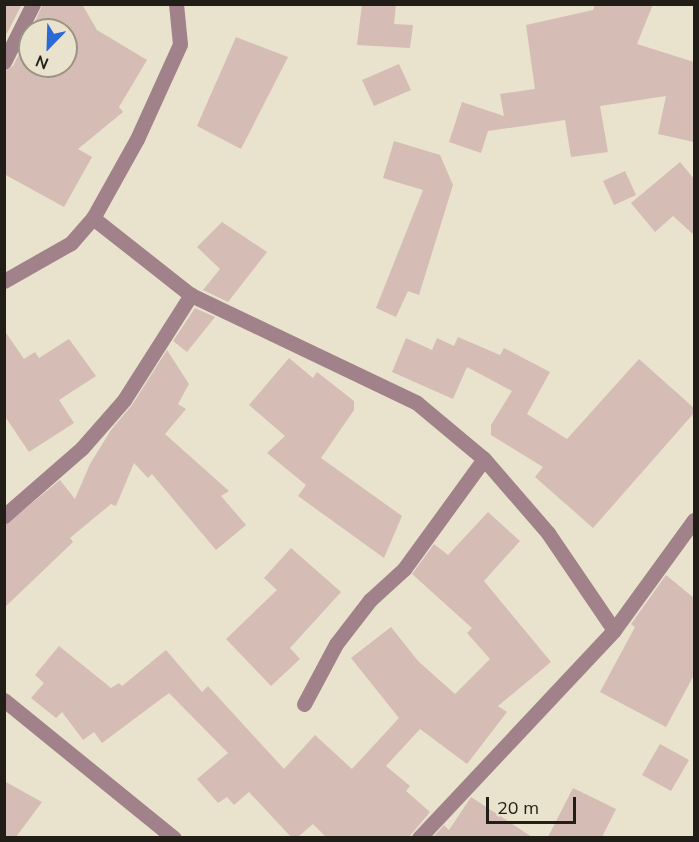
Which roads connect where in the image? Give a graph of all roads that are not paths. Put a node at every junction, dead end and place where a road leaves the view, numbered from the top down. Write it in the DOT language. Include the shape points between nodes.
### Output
graph roads {
  1 [pos="33,4"];
  2 [pos="176,4"];
  3 [pos="4,62"];
  4 [pos="93,218"];
  5 [pos="4,281"];
  6 [pos="191,295"];
  7 [pos="484,459"];
  8 [pos="6,512"];
  9 [pos="694,520"];
  10 [pos="614,630"];
  11 [pos="4,700"];
  12 [pos="304,704"];
  13 [pos="174,837"];
  14 [pos="419,837"];
  1 -- 3 [label="street"];
  2 -- 4 [label="street" via="180,44 137,139"];
  4 -- 5 [label="street" via="71,243"];
  4 -- 6 [label="street"];
  6 -- 7 [label="street" via="417,403"];
  6 -- 8 [label="street" via="124,400 82,448"];
  7 -- 10 [label="street" via="548,533"];
  7 -- 12 [label="street" via="404,569 370,600 336,644"];
  9 -- 10 [label="street"];
  10 -- 14 [label="street"];
  11 -- 13 [label="street"];
}
